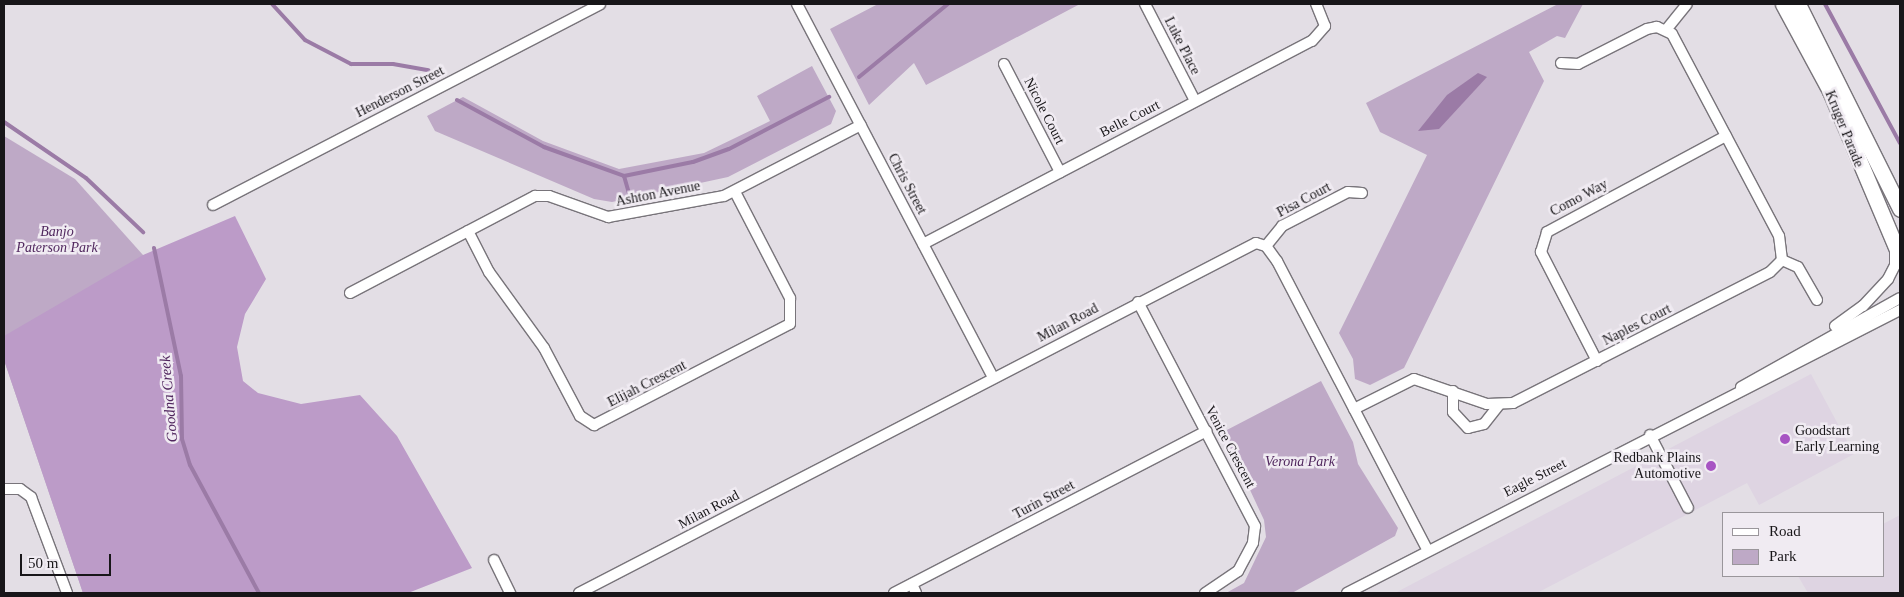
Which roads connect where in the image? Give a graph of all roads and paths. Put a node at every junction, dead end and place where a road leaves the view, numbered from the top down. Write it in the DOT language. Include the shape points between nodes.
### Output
graph roads {
  1 [pos="600,4"];
  2 [pos="797,4"];
  3 [pos="1145,4"];
  4 [pos="1316,4"];
  5 [pos="1687,4"];
  6 [pos="1783,4"];
  7 [pos="1798,4"];
  8 [pos="1666,30"];
  9 [pos="1560,63"];
  10 [pos="1004,64"];
  11 [pos="1195,102"];
  12 [pos="860,125"];
  13 [pos="1726,136"];
  14 [pos="1060,172"];
  15 [pos="734,192"];
  16 [pos="1362,193"];
  17 [pos="213,205"];
  18 [pos="1900,209"];
  19 [pos="468,231"];
  20 [pos="923,244"];
  21 [pos="1266,246"];
  22 [pos="1898,252"];
  23 [pos="1782,260"];
  24 [pos="350,293"];
  25 [pos="1900,298"];
  26 [pos="1817,300"];
  27 [pos="1138,302"];
  28 [pos="1900,310"];
  29 [pos="1817,341"];
  30 [pos="1597,362"];
  31 [pos="992,378"];
  32 [pos="1453,391"];
  33 [pos="1736,391"];
  34 [pos="1499,405"];
  35 [pos="1354,409"];
  36 [pos="1206,431"];
  37 [pos="1650,435"];
  38 [pos="4,489"];
  39 [pos="1688,508"];
  40 [pos="1427,549"];
  41 [pos="494,560"];
  42 [pos="914,589"];
  43 [pos="67,593"];
  44 [pos="510,593"];
  45 [pos="580,593"];
  46 [pos="894,593"];
  47 [pos="1204,593"];
  48 [pos="1347,593"];
  1 -- 17 [label="street, Henderson Street"];
  2 -- 12 [label="street, Chris Street"];
  3 -- 11 [label="street, Luke Place"];
  4 -- 11 [label="street, Belle Court" via="1325,26 1319,36"];
  5 -- 8 [label="street"];
  6 -- 22 [label="street, Kruger Parade" via="1830,91"];
  7 -- 18 [label="street, Kruger Parade"];
  8 -- 9 [label="street" via="1647,29 1578,64"];
  8 -- 13 [label="street" via="1678,43"];
  10 -- 14 [label="street, Nicole Court"];
  11 -- 14 [label="street, Belle Court"];
  12 -- 15 [label="street, Ashton Avenue"];
  12 -- 20 [label="street, Chris Street"];
  13 -- 23 [label="street" via="1783,244"];
  13 -- 30 [label="street, Como Way" via="1547,232 1541,252 1545,263"];
  14 -- 20 [label="street, Belle Court"];
  15 -- 19 [label="street, Ashton Avenue" via="608,217 549,196 536,196"];
  15 -- 19 [label="street, Elijah Crescent" via="790,298 790,324 594,425 580,416 544,348 489,272"];
  16 -- 21 [label="street, Pisa Court" via="1348,192 1282,226"];
  19 -- 24 [label="street, Ashton Avenue"];
  20 -- 31 [label="street, Chris Street"];
  21 -- 27 [label="street, Milan Road" via="1246,245"];
  21 -- 35 [label="street"];
  22 -- 29 [label="street" via="1888,279 1863,306"];
  23 -- 26 [label="street" via="1798,267"];
  23 -- 30 [label="street, Naples Court" via="1770,272"];
  25 -- 29 [label="street, Eagle Street"];
  27 -- 31 [label="street, Milan Road"];
  27 -- 36 [label="street, Venice Crescent"];
  28 -- 33 [label="street, Eagle Street"];
  29 -- 33 [label="street, Eagle Street"];
  30 -- 34 [label="street, Naples Court" via="1530,397"];
  31 -- 45 [label="street, Milan Road"];
  32 -- 34 [label="street"];
  32 -- 34 [label="street" via="1453,412 1468,428 1484,424"];
  32 -- 35 [label="street" via="1414,380"];
  33 -- 37 [label="street, Eagle Street"];
  35 -- 40 [label="street"];
  36 -- 42 [label="street, Turin Street"];
  36 -- 47 [label="street, Venice Crescent" via="1252,517 1255,535 1238,571"];
  37 -- 39 [label="street"];
  37 -- 40 [label="street, Eagle Street"];
  38 -- 43 [label="street" via="20,488 31,497"];
  40 -- 48 [label="street, Eagle Street"];
  41 -- 44 [label="street"];
  42 -- 46 [label="street, Turin Street"];
}
